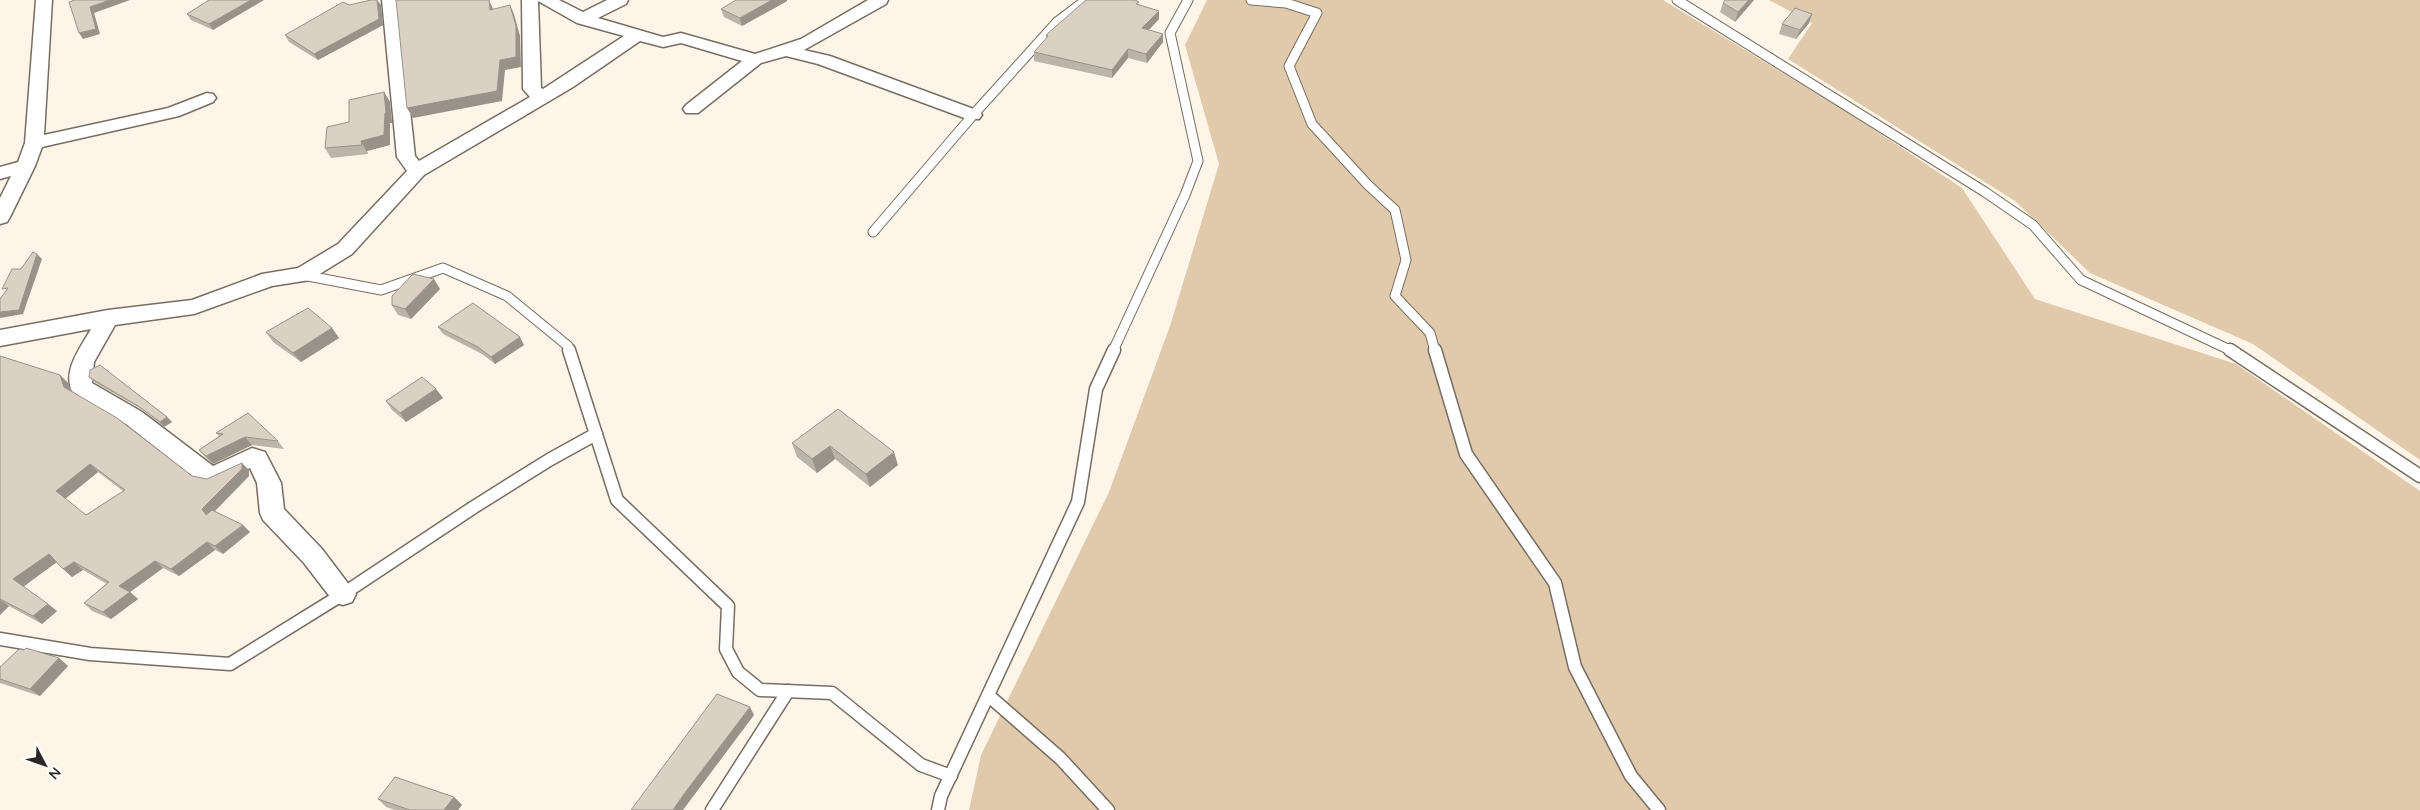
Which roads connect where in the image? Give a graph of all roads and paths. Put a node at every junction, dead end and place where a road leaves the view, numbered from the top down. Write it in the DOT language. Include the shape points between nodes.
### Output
graph roads {
  1 [pos="44,0"];
  2 [pos="390,0"];
  3 [pos="530,0"];
  4 [pos="546,0"];
  5 [pos="620,0"];
  6 [pos="880,0"];
  7 [pos="1086,0"];
  8 [pos="1188,0"];
  9 [pos="1251,0"];
  10 [pos="1677,0"];
  11 [pos="583,19"];
  12 [pos="638,34"];
  13 [pos="786,51"];
  14 [pos="755,59"];
  15 [pos="208,98"];
  16 [pos="542,98"];
  17 [pos="692,109"];
  18 [pos="973,115"];
  19 [pos="34,143"];
  20 [pos="26,166"];
  21 [pos="417,171"];
  22 [pos="0,173"];
  23 [pos="0,217"];
  24 [pos="873,232"];
  25 [pos="303,275"];
  26 [pos="108,318"];
  27 [pos="0,338"];
  28 [pos="596,434"];
  29 [pos="2420,476"];
  30 [pos="343,594"];
  31 [pos="0,639"];
  32 [pos="788,691"];
  33 [pos="990,696"];
  34 [pos="951,776"];
  35 [pos="712,810"];
  36 [pos="938,810"];
  37 [pos="1108,810"];
  38 [pos="1659,810"];
  1 -- 19 [label="street"];
  2 -- 21 [label="street" via="406,157"];
  3 -- 16 [label="street" via="532,89"];
  4 -- 11 [label="street"];
  5 -- 11 [label="street"];
  6 -- 13 [label="street" via="807,43"];
  7 -- 18 [label="lane" via="1057,22"];
  8 -- 33 [label="lane" via="1170,33 1198,161 1096,389 1078,502"];
  9 -- 38 [label="lane" via="1286,3 1317,13 1289,66 1312,124 1395,210 1406,260 1396,296 1430,333 1466,454 1555,583 1575,667 1631,776"];
  10 -- 29 [label="lane" via="2025,219 2081,280 2226,347"];
  11 -- 12 [label="street"];
  12 -- 14 [label="street" via="663,42 681,38"];
  12 -- 16 [label="street"];
  13 -- 14 [label="street"];
  13 -- 18 [label="street" via="824,60"];
  14 -- 17 [label="street"];
  15 -- 19 [label="street" via="173,112"];
  16 -- 21 [label="street"];
  18 -- 24 [label="lane"];
  19 -- 20 [label="street"];
  20 -- 22 [label="street"];
  20 -- 23 [label="street"];
  21 -- 25 [label="street" via="345,249"];
  25 -- 26 [label="street" via="268,279 194,307"];
  25 -- 28 [label="lane" via="381,290 444,268 507,296 568,346"];
  26 -- 27 [label="street"];
  26 -- 30 [label="street" via="83,362 81,387 134,418 208,475 213,476 252,457 257,458 269,483 272,513"];
  28 -- 30 [label="lane" via="474,506"];
  28 -- 32 [label="lane" via="617,500 728,606 726,648 738,672 760,690"];
  30 -- 31 [label="lane" via="230,664 90,654"];
  32 -- 34 [label="lane" via="832,693 921,766"];
  32 -- 35 [label="lane"];
  33 -- 34 [label="lane"];
  33 -- 37 [label="lane" via="1060,758"];
  34 -- 36 [label="lane"];
}
